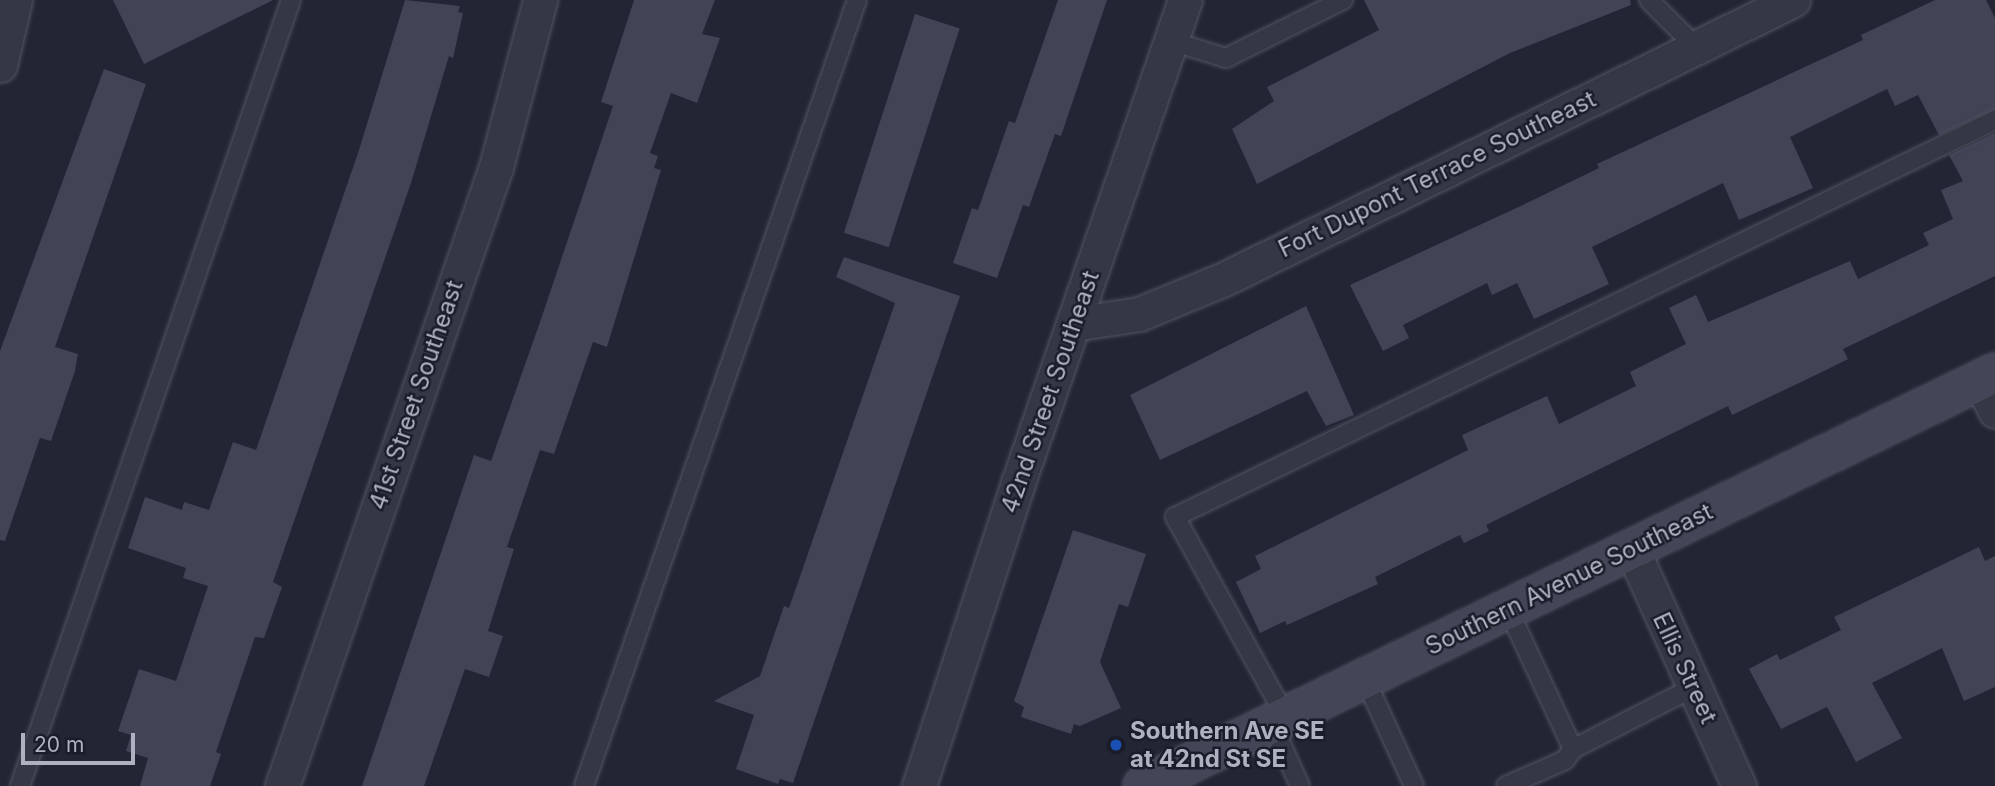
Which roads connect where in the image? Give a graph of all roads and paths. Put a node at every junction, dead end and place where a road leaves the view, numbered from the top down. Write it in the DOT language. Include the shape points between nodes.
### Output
graph roads {
  1 [pos="15,0"];
  2 [pos="291,0"];
  3 [pos="540,0"];
  4 [pos="857,0"];
  5 [pos="1185,0"];
  6 [pos="1343,0"];
  7 [pos="1649,0"];
  8 [pos="1793,0"];
  9 [pos="1171,41"];
  10 [pos="1696,47"];
  11 [pos="0,65"];
  12 [pos="1995,120"];
  13 [pos="1073,324"];
  14 [pos="1990,388"];
  15 [pos="1632,549"];
  16 [pos="1508,609"];
  17 [pos="1365,679"];
  18 [pos="1694,687"];
  19 [pos="1279,721"];
  20 [pos="1573,748"];
  21 [pos="20,786"];
  22 [pos="282,786"];
  23 [pos="584,786"];
  24 [pos="919,786"];
  25 [pos="1143,786"];
  26 [pos="1300,786"];
  27 [pos="1414,786"];
  28 [pos="1506,786"];
  29 [pos="1739,786"];
  1 -- 11 [label="street"];
  2 -- 21 [label="lane"];
  3 -- 22 [label="street, 41st Street Southeast" via="496,167"];
  4 -- 23 [label="lane"];
  5 -- 9 [label="street, 42nd Street Southeast"];
  6 -- 9 [label="lane" via="1226,58"];
  7 -- 10 [label="lane"];
  8 -- 10 [label="street, Fort Dupont Terrace Southeast"];
  9 -- 13 [label="street, 42nd Street Southeast"];
  10 -- 13 [label="street, Fort Dupont Terrace Southeast" via="1222,280 1139,314"];
  12 -- 19 [label="lane" via="1175,517"];
  13 -- 24 [label="street, 42nd Street Southeast"];
  14 -- 15 [label="main road, Southern Avenue Southeast"];
  15 -- 16 [label="main road, Southern Avenue Southeast"];
  15 -- 18 [label="street, Ellis Street"];
  16 -- 17 [label="main road, Southern Avenue Southeast"];
  16 -- 20 [label="lane"];
  17 -- 19 [label="main road, Southern Avenue Southeast"];
  17 -- 27 [label="lane"];
  18 -- 20 [label="lane"];
  18 -- 29 [label="street, Ellis Street"];
  19 -- 25 [label="main road, Southern Avenue Southeast"];
  19 -- 26 [label="lane"];
  20 -- 28 [label="lane" via="1565,760"];
}
